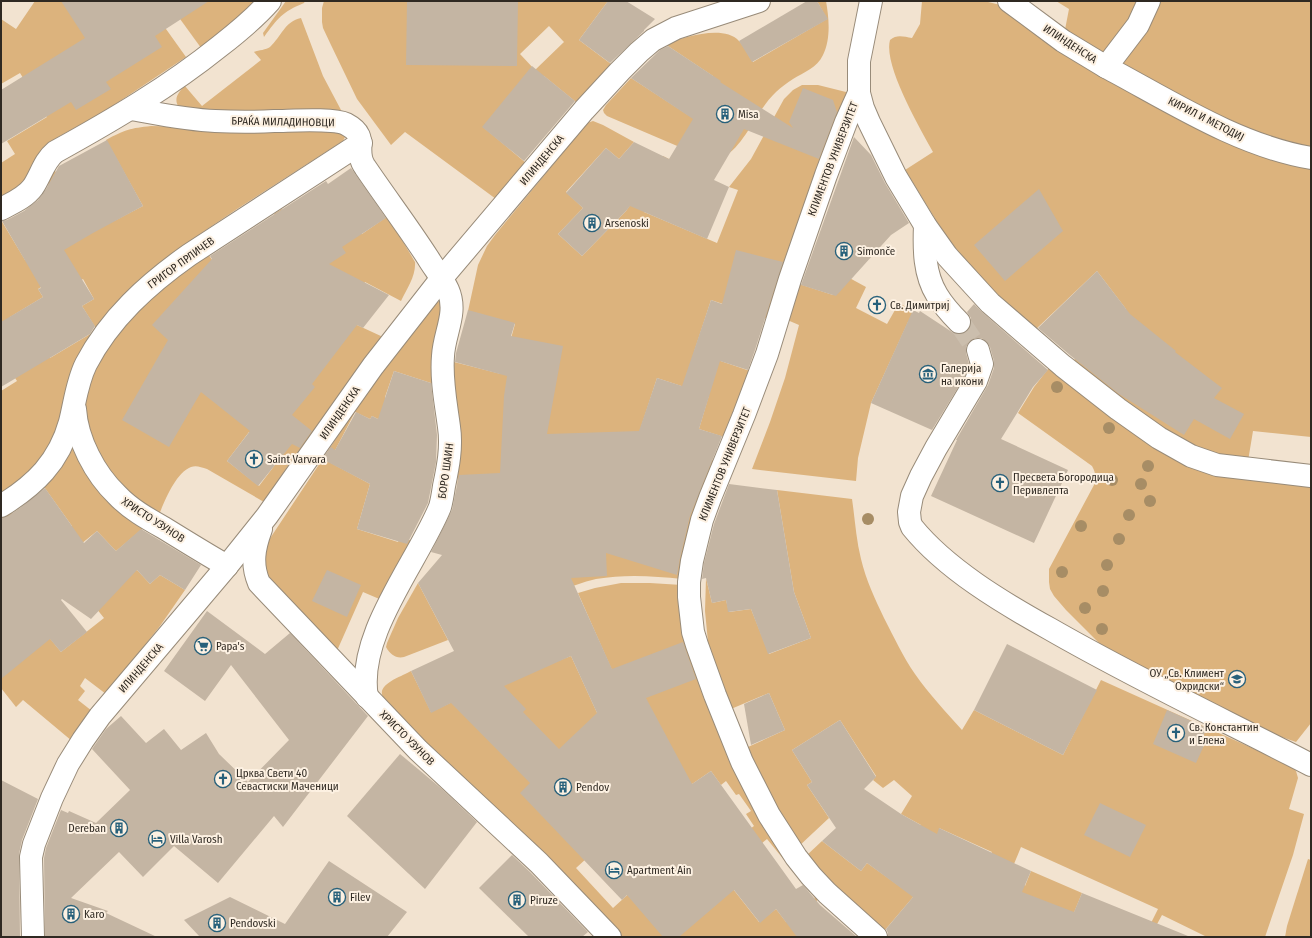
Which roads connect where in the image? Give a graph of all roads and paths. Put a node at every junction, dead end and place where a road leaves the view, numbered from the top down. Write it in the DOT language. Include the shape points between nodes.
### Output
graph roads {
  1 [pos="270,1"];
  2 [pos="759,1"];
  3 [pos="871,1"];
  4 [pos="1009,1"];
  5 [pos="1149,1"];
  6 [pos="1106,67"];
  7 [pos="859,93"];
  8 [pos="131,109"];
  9 [pos="361,143"];
  10 [pos="1311,158"];
  11 [pos="1,209"];
  12 [pos="925,225"];
  13 [pos="441,279"];
  14 [pos="959,322"];
  15 [pos="978,350"];
  16 [pos="76,392"];
  17 [pos="1311,476"];
  18 [pos="1,506"];
  19 [pos="268,516"];
  20 [pos="228,566"];
  21 [pos="367,697"];
  22 [pos="1311,765"];
  23 [pos="34,937"];
  24 [pos="610,937"];
  25 [pos="876,937"];
  1 -- 8 [label="street" via="258,15 200,62"];
  2 -- 13 [label="street, ИЛИНДЕНСКА" via="676,28 653,40 639,52 584,110"];
  3 -- 7 [label="street, КЛИМЕНТОВ УНИВЕРЗИТЕТ" via="859,61"];
  4 -- 6 [label="street, ИЛИНДЕНСКА" via="1063,41"];
  5 -- 6 [label="street, ИЛИНДЕНСКА" via="1138,25"];
  6 -- 10 [label="street, КИРИЛ И МЕТОДИЈ" via="1248,140"];
  7 -- 12 [label="street" via="878,142"];
  7 -- 25 [label="street, КЛИМЕНТОВ УНИВЕРЗИТЕТ" via="826,175 767,354 702,520 692,560 689,597 693,632 715,695 742,762 769,815 811,876 826,893"];
  8 -- 9 [label="street, БРАЌА МИЛАДИНОВЦИ" via="211,121 343,123 357,133"];
  8 -- 11 [label="street" via="55,152 32,188"];
  9 -- 13 [label="street" via="361,162"];
  9 -- 16 [label="street, ГРИГОР ПРЛИЧЕВ" via="189,255 146,288 119,316 96,347 86,364"];
  12 -- 14 [label="street" via="925,253 930,280 937,295"];
  12 -- 17 [label="street" via="947,256 990,303 1092,390 1159,438 1181,451 1217,465"];
  13 -- 19 [label="street, ИЛИНДЕНСКА" via="373,366"];
  13 -- 21 [label="street, БОРО ШАИН" via="451,299 452,309 442,368 450,440 448,466 441,504 372,642 364,685"];
  15 -- 22 [label="street" via="982,364 976,381 932,455 912,496 909,517 916,533 949,563 1015,610 1108,662"];
  16 -- 18 [label="street, ГРИГОР ПРЛИЧЕВ" via="66,433 51,463 30,485"];
  16 -- 20 [label="street, ХРИСТО УЗУНОВ" via="74,410 80,434 93,463 109,487 126,504 150,520"];
  19 -- 20 [label="street, ИЛИНДЕНСКА"];
  19 -- 21 [label="street, ХРИСТО УЗУНОВ" via="258,536 254,553 254,567 259,583"];
  20 -- 23 [label="street, ИЛИНДЕНСКА" via="100,716 68,764 34,844 31,857"];
  21 -- 24 [label="street, ХРИСТО УЗУНОВ" via="418,750 556,880"];
}
